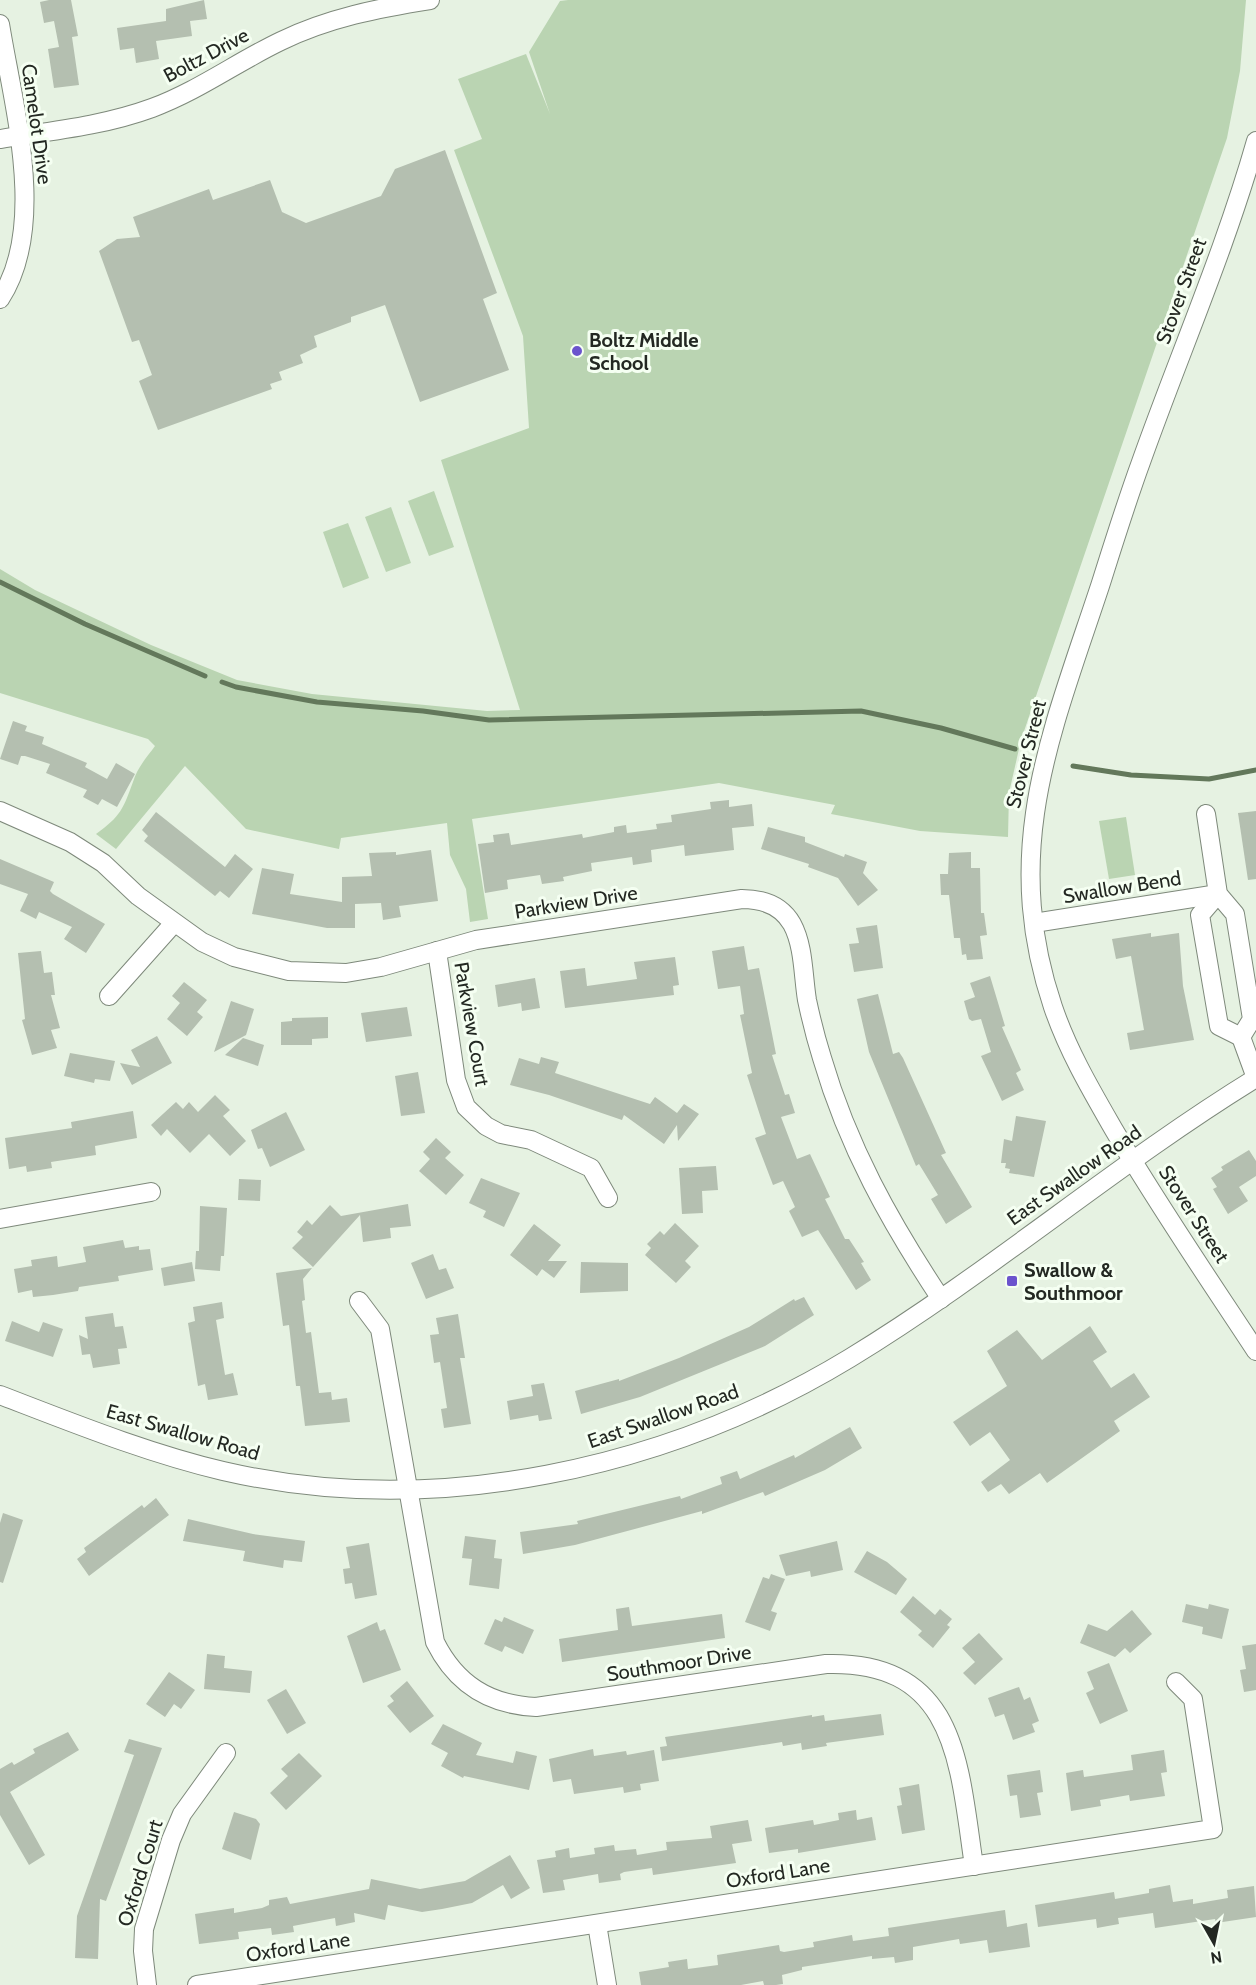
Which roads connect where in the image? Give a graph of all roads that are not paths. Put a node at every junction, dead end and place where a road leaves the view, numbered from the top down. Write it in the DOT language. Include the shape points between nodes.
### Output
graph roads {
  1 [pos="430,0"];
  2 [pos="0,24"];
  3 [pos="9,137"];
  4 [pos="1256,141"];
  5 [pos="0,299"];
  6 [pos="0,811"];
  7 [pos="1206,814"];
  8 [pos="1218,894"];
  9 [pos="174,923"];
  10 [pos="1034,923"];
  11 [pos="437,951"];
  12 [pos="109,996"];
  13 [pos="1241,1037"];
  14 [pos="1256,1078"];
  15 [pos="1132,1161"];
  16 [pos="151,1192"];
  17 [pos="608,1197"];
  18 [pos="0,1219"];
  19 [pos="941,1299"];
  20 [pos="359,1301"];
  21 [pos="1256,1351"];
  22 [pos="0,1395"];
  23 [pos="408,1489"];
  24 [pos="1176,1682"];
  25 [pos="226,1753"];
  26 [pos="974,1866"];
  27 [pos="597,1924"];
  28 [pos="147,1985"];
  29 [pos="197,1985"];
  30 [pos="607,1985"];
  1 -- 3 [label="street, Boltz Drive" via="380,8 312,28 152,108 80,127"];
  2 -- 3 [label="street, Camelot Drive"];
  3 -- 5 [label="street, Camelot Drive" via="25,191 25,222 13,273"];
  4 -- 10 [label="street, Stover Street" via="1207,288 1141,462 1047,747 1031,834"];
  6 -- 9 [label="street, Parkview Drive" via="70,842 103,863"];
  7 -- 8 [label="street"];
  8 -- 10 [label="street, Swallow Bend"];
  8 -- 13 [label="street" via="1235,914 1239,937 1252,1019"];
  8 -- 13 [label="street" via="1200,915 1219,1026"];
  9 -- 11 [label="street, Parkview Drive" via="234,957 289,971 346,973"];
  9 -- 12 [label="street"];
  10 -- 15 [label="street, Stover Street" via="1053,1007 1070,1050"];
  11 -- 17 [label="street, Parkview Court" via="456,1080 466,1107 494,1130 531,1140 591,1168"];
  11 -- 19 [label="street, Parkview Drive" via="476,940 742,899 770,903 782,912 797,936 821,1055 856,1155"];
  13 -- 14 [label="street"];
  14 -- 15 [label="street, East Swallow Road"];
  15 -- 19 [label="street, East Swallow Road"];
  15 -- 21 [label="street, Stover Street"];
  16 -- 18 [label="street"];
  19 -- 23 [label="street, East Swallow Road" via="805,1385 692,1434 576,1468 489,1484"];
  20 -- 23 [label="street, Southmoor Drive" via="380,1329"];
  22 -- 23 [label="street, East Swallow Road" via="224,1471 284,1482"];
  23 -- 26 [label="street, Southmoor Drive" via="435,1642 451,1669 484,1696 504,1704 536,1707 825,1664 855,1664 887,1672 934,1708 951,1737"];
  24 -- 26 [label="street, Oxford Lane" via="1192,1699 1213,1829"];
  25 -- 28 [label="street, Oxford Court" via="187,1807 171,1840 144,1929 142,1951"];
  26 -- 27 [label="street, Oxford Lane"];
  27 -- 29 [label="street, Oxford Lane"];
  27 -- 30 [label="street"];
}
